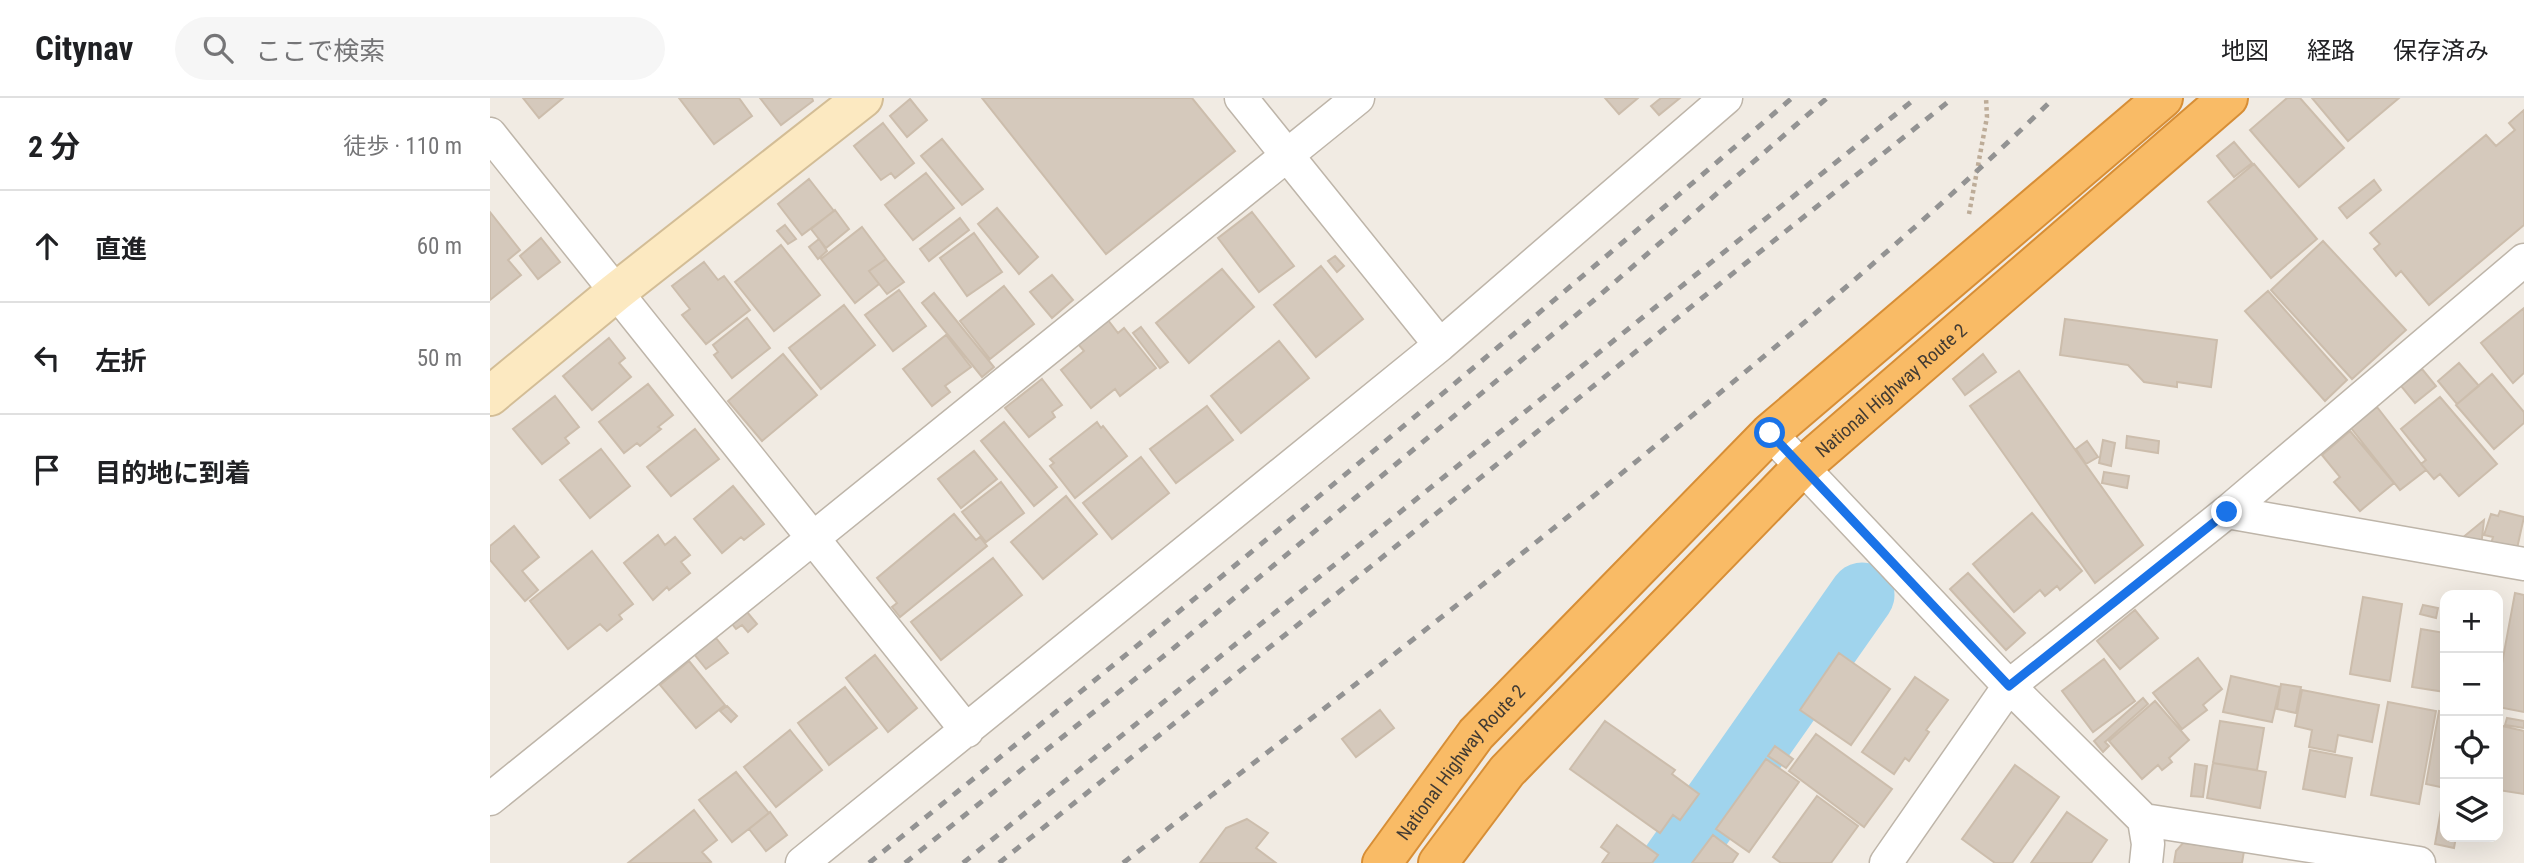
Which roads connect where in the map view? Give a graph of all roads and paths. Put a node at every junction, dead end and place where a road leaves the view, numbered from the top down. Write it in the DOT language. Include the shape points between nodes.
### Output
graph roads {
  1 [pos="1241,98"];
  2 [pos="1358,98"];
  3 [pos="1726,98"];
  4 [pos="1986,98"];
  5 [pos="2163,98"];
  6 [pos="2228,98"];
  7 [pos="853,101"];
  8 [pos="490,135"];
  9 [pos="1286,156"];
  10 [pos="2524,260"];
  11 [pos="1958,273"];
  12 [pos="616,292"];
  13 [pos="1440,345"];
  14 [pos="490,396"];
  15 [pos="1770,433"];
  16 [pos="1802,467"];
  17 [pos="2227,512"];
  18 [pos="812,539"];
  19 [pos="2524,564"];
  20 [pos="2009,686"];
  21 [pos="967,731"];
  22 [pos="490,799"];
  23 [pos="2144,820"];
  24 [pos="802,863"];
  25 [pos="1382,863"];
  26 [pos="1438,863"];
  27 [pos="1886,863"];
  28 [pos="2146,863"];
  29 [pos="2419,863"];
  1 -- 9 [label="street"];
  2 -- 9 [label="street"];
  3 -- 13 [label="street"];
  4 -- 11 [label="path" via="1987,117"];
  5 -- 11 [label="highway, National Highway Route 2"];
  6 -- 16 [label="highway, National Highway Route 2"];
  7 -- 12 [label="street"];
  8 -- 12 [label="street"];
  9 -- 13 [label="street"];
  9 -- 18 [label="street"];
  10 -- 17 [label="street"];
  11 -- 15 [label="highway, National Highway Route 2"];
  12 -- 14 [label="street"];
  12 -- 18 [label="street"];
  13 -- 21 [label="street"];
  15 -- 16 [label="street"];
  15 -- 25 [label="highway, National Highway Route 2" via="1476,734"];
  16 -- 20 [label="street"];
  16 -- 26 [label="highway, National Highway Route 2" via="1507,771"];
  17 -- 19 [label="street"];
  17 -- 20 [label="street"];
  18 -- 21 [label="street"];
  18 -- 22 [label="street"];
  20 -- 23 [label="street"];
  20 -- 27 [label="street"];
  21 -- 24 [label="street"];
  23 -- 28 [label="street"];
  23 -- 29 [label="street"];
}
